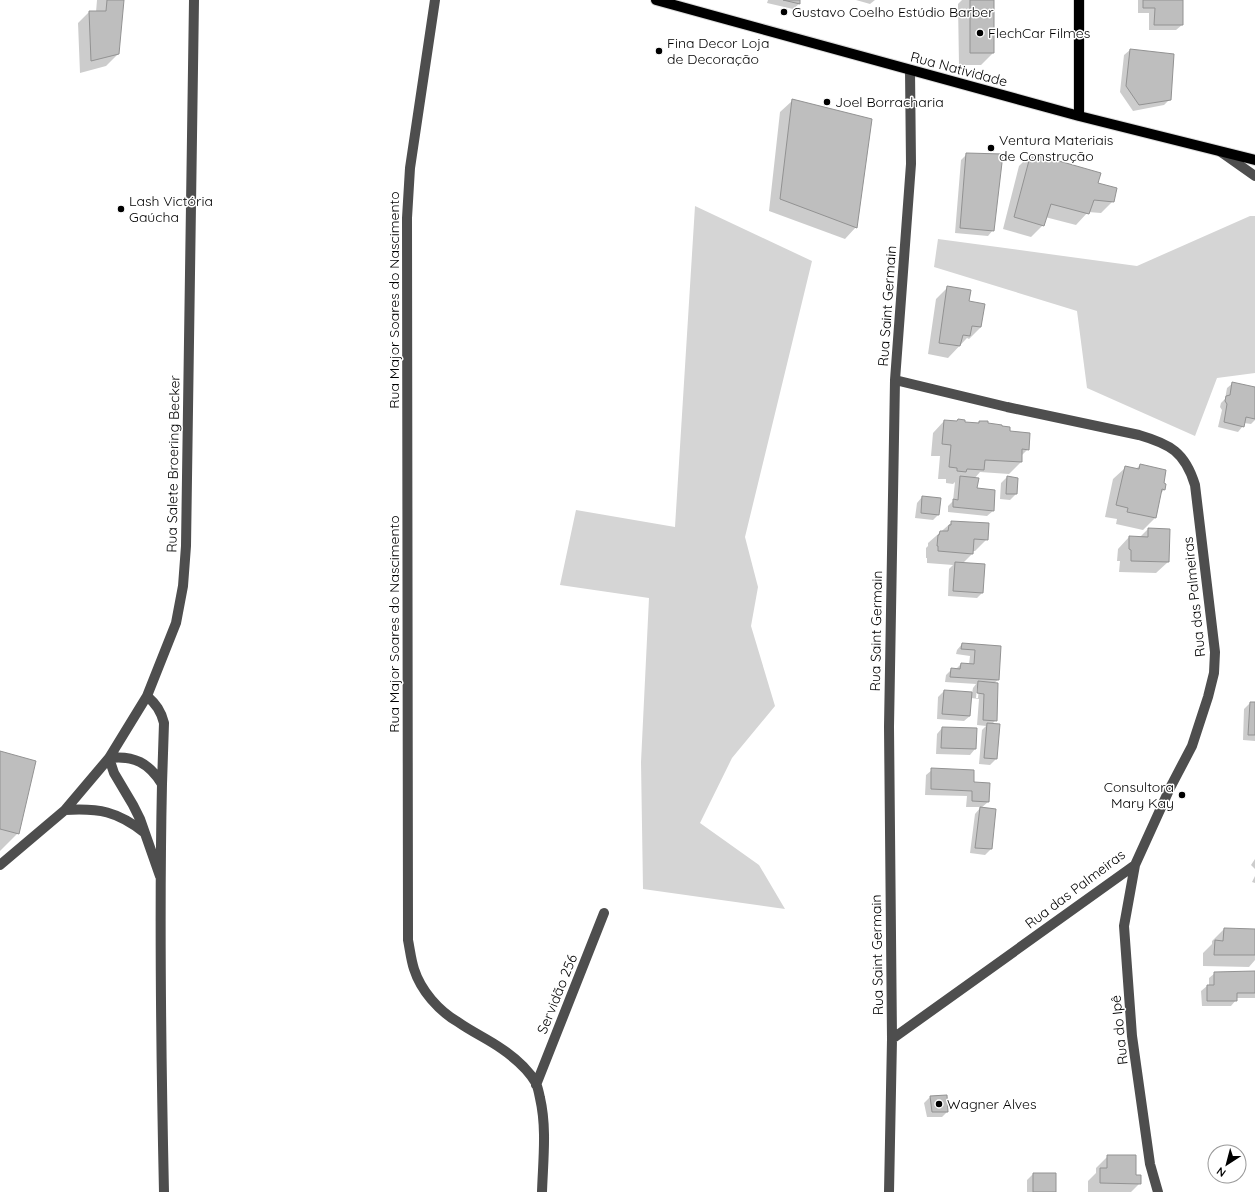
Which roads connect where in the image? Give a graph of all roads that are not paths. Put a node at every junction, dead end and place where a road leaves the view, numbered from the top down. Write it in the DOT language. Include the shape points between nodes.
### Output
graph roads {
  1 [pos="194,0"];
  2 [pos="435,0"];
  3 [pos="656,0"];
  4 [pos="1079,0"];
  5 [pos="910,70"];
  6 [pos="1079,116"];
  7 [pos="1221,152"];
  8 [pos="1255,160"];
  9 [pos="1255,176"];
  10 [pos="895,380"];
  11 [pos="147,696"];
  12 [pos="109,758"];
  13 [pos="162,784"];
  14 [pos="65,810"];
  15 [pos="145,833"];
  16 [pos="0,865"];
  17 [pos="1135,865"];
  18 [pos="160,876"];
  19 [pos="604,913"];
  20 [pos="892,1039"];
  21 [pos="536,1085"];
  22 [pos="164,1192"];
  23 [pos="542,1192"];
  24 [pos="889,1192"];
  25 [pos="1158,1192"];
  1 -- 11 [label="street, Rua Salete Broering Becker" via="186,546 183,586 176,623"];
  2 -- 21 [label="street, Rua Major Soares do Nascimento" via="410,168 408,218 408,940 419,981 434,1002 445,1014 510,1054"];
  3 -- 5 [label="main road, Rua Natividade"];
  4 -- 6 [label="main road"];
  5 -- 6 [label="main road, Rua Natividade"];
  5 -- 10 [label="street, Rua Saint Germain" via="912,164"];
  6 -- 7 [label="main road, Rua Natividade"];
  7 -- 8 [label="main road, Rua Natividade"];
  7 -- 9 [label="street"];
  10 -- 17 [label="street, Rua das Palmeiras" via="1139,435 1168,446 1177,452 1188,466 1197,496 1215,652 1214,673 1192,746"];
  10 -- 20 [label="street, Rua Saint Germain" via="889,727"];
  11 -- 12 [label="street, Rua Salete Broering Becker"];
  11 -- 13 [label="street" via="157,706 164,723"];
  12 -- 13 [label="street" via="130,758 140,762 153,772"];
  12 -- 14 [label="street, Rua Salete Broering Becker"];
  12 -- 15 [label="street"];
  13 -- 18 [label="street"];
  14 -- 15 [label="street" via="87,809 112,814"];
  14 -- 16 [label="street, Rua Salete Broering Becker"];
  15 -- 18 [label="street"];
  17 -- 20 [label="street, Rua das Palmeiras"];
  17 -- 25 [label="street, Rua do Ipê" via="1124,934 1132,1036 1150,1164"];
  18 -- 22 [label="street" via="160,1048"];
  19 -- 21 [label="street, Servidão 256"];
  20 -- 24 [label="street, Rua Saint Germain"];
  21 -- 23 [label="street, Rua Major Soares do Nascimento" via="543,1120"];
}
